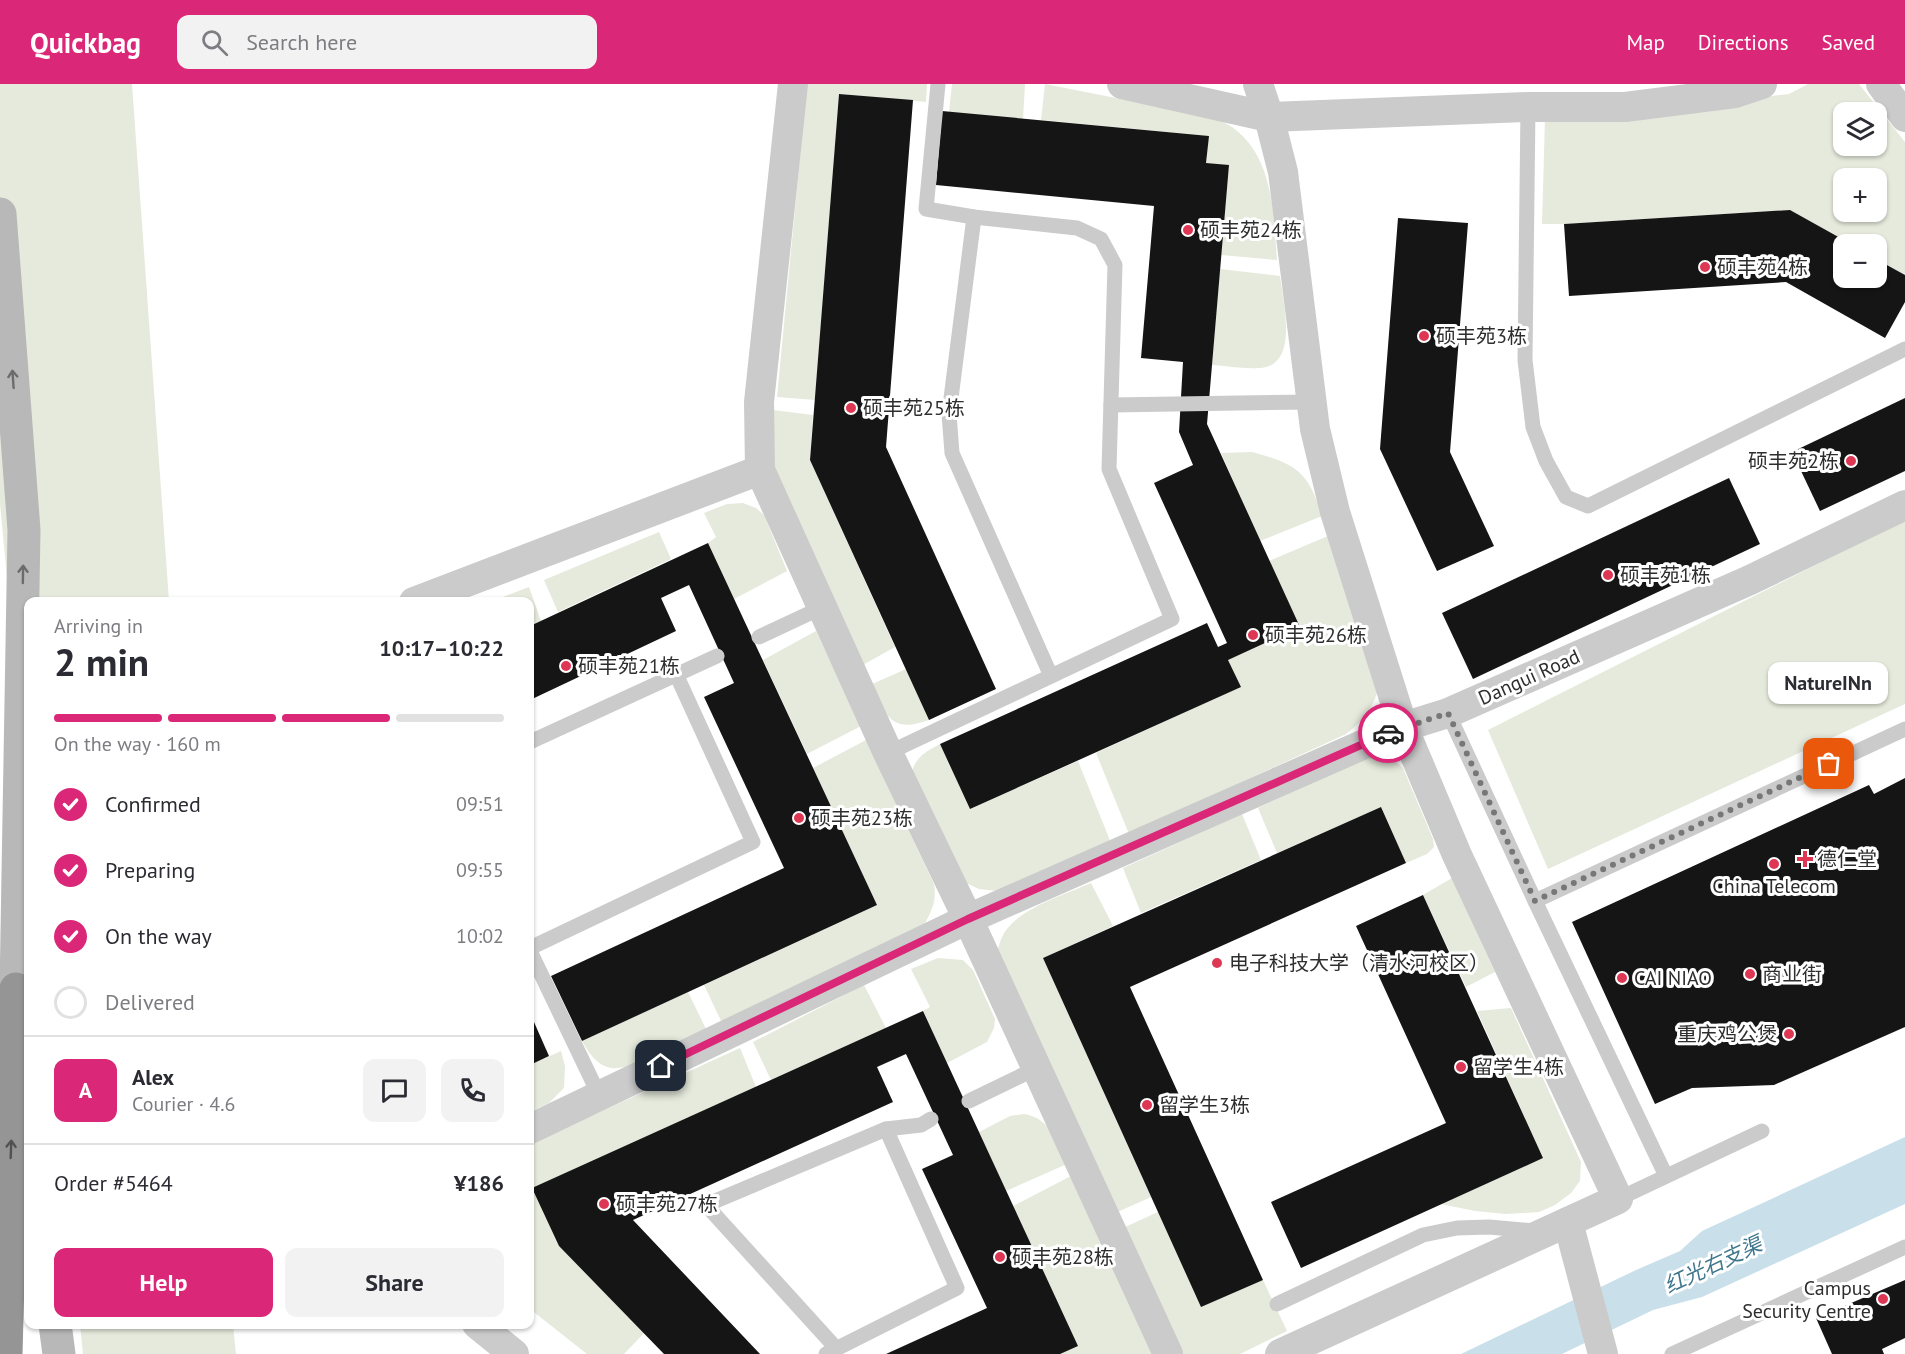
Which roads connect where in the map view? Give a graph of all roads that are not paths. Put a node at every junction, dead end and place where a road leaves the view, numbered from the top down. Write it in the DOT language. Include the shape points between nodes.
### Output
graph roads {
  1 [pos="793,84"];
  2 [pos="938,84"];
  3 [pos="1122,84"];
  4 [pos="1258,84"];
  5 [pos="1762,84"];
  6 [pos="1881,84"];
  7 [pos="1528,106"];
  8 [pos="1269,117"];
  9 [pos="1905,117"];
  10 [pos="975,217"];
  11 [pos="1,222"];
  12 [pos="1905,349"];
  13 [pos="1311,402"];
  14 [pos="1111,405"];
  15 [pos="760,470"];
  16 [pos="1905,505"];
  17 [pos="427,597"];
  18 [pos="823,607"];
  19 [pos="759,637"];
  20 [pos="717,656"];
  21 [pos="676,675"];
  22 [pos="1051,676"];
  23 [pos="1448,713"];
  24 [pos="1403,727"];
  25 [pos="1905,729"];
  26 [pos="534,740"];
  27 [pos="888,753"];
  28 [pos="0,789"];
  29 [pos="1535,901"];
  30 [pos="968,919"];
  31 [pos="534,948"];
  32 [pos="534,958"];
  33 [pos="15,989"];
  34 [pos="24,1065"];
  35 [pos="1037,1068"];
  36 [pos="599,1095"];
  37 [pos="969,1101"];
  38 [pos="931,1119"];
  39 [pos="534,1127"];
  40 [pos="886,1129"];
  41 [pos="1762,1131"];
  42 [pos="1666,1176"];
  43 [pos="1618,1199"];
  44 [pos="1557,1227"];
  45 [pos="0,1237"];
  46 [pos="1905,1247"];
  47 [pos="1277,1304"];
  48 [pos="56,1329"];
  49 [pos="483,1329"];
  50 [pos="1601,1346"];
  51 [pos="831,1351"];
  52 [pos="6,1354"];
  53 [pos="11,1354"];
  54 [pos="58,1354"];
  55 [pos="514,1354"];
  56 [pos="1168,1354"];
  57 [pos="1280,1354"];
  58 [pos="1672,1354"];
  1 -- 15 [label="street" via="759,402"];
  2 -- 10 [label="lane" via="926,210"];
  3 -- 8 [label="street"];
  4 -- 8 [label="street"];
  5 -- 7 [label="street" via="1735,93 1625,108"];
  6 -- 9 [label="street"];
  7 -- 8 [label="street"];
  7 -- 12 [label="lane" via="1525,360 1533,427 1566,497 1588,506"];
  8 -- 13 [label="street" via="1283,172"];
  10 -- 14 [label="lane" via="1077,228 1101,239 1115,265"];
  10 -- 22 [label="lane" via="949,414 952,453"];
  33 -- 11 [label="main road, one-way" via="24,530"];
  13 -- 14 [label="lane"];
  13 -- 24 [label="street" via="1335,512"];
  14 -- 22 [label="lane" via="1109,469 1172,619"];
  15 -- 17 [label="street"];
  15 -- 18 [label="street"];
  16 -- 23 [label="street, Dangui Road" via="1750,580"];
  18 -- 19 [label="lane"];
  18 -- 27 [label="street"];
  20 -- 21 [label="lane"];
  21 -- 26 [label="lane"];
  21 -- 31 [label="lane" via="753,842"];
  22 -- 27 [label="lane"];
  23 -- 24 [label="street, Dangui Road"];
  23 -- 29 [label="lane"];
  24 -- 30 [label="street, Dangui Road"];
  24 -- 43 [label="street" via="1457,855"];
  25 -- 29 [label="lane"];
  27 -- 30 [label="street"];
  28 -- 33 [label="main road"];
  29 -- 42 [label="lane"];
  30 -- 35 [label="street"];
  30 -- 36 [label="street, Dangui Road"];
  32 -- 36 [label="lane"];
  33 -- 34 [label="main road"];
  52 -- 33 [label="highway, one-way"];
  35 -- 37 [label="lane"];
  35 -- 56 [label="street"];
  36 -- 39 [label="street, Dangui Road"];
  38 -- 40 [label="lane" via="921,1125"];
  40 -- 51 [label="lane" via="957,1288"];
  40 -- 51 [label="lane" via="706,1205"];
  41 -- 42 [label="lane"];
  42 -- 43 [label="lane"];
  43 -- 44 [label="street"];
  44 -- 47 [label="lane" via="1456,1228 1423,1235"];
  44 -- 50 [label="street" via="1584,1280"];
  44 -- 57 [label="street"];
  45 -- 53 [label="highway"];
  46 -- 58 [label="lane"];
  48 -- 54 [label="main road"];
  49 -- 55 [label="street"];
}
